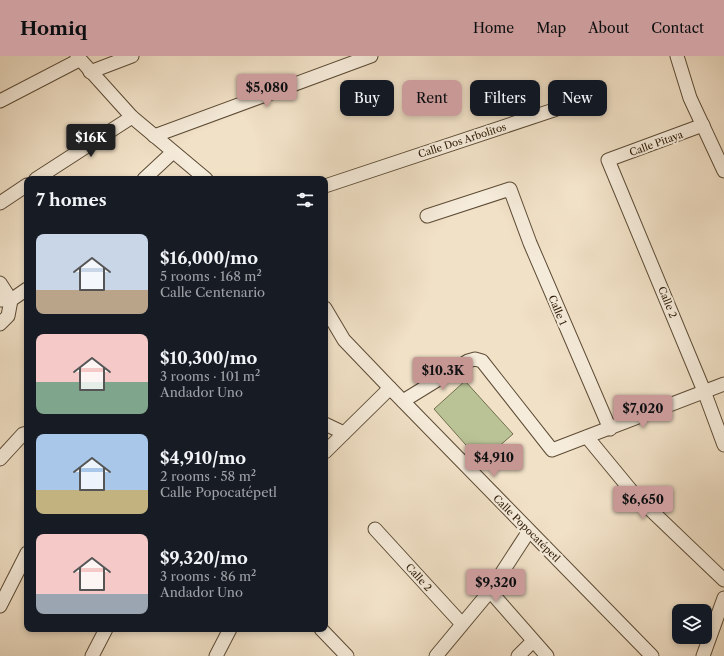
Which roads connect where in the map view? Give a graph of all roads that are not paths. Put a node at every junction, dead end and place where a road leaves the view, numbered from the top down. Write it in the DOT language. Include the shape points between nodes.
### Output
graph roads {
  1 [pos="132,56"];
  2 [pos="372,56"];
  3 [pos="677,56"];
  4 [pos="78,58"];
  5 [pos="90,72"];
  6 [pos="0,102"];
  7 [pos="548,112"];
  8 [pos="132,117"];
  9 [pos="703,125"];
  10 [pos="154,136"];
  11 [pos="173,152"];
  12 [pos="608,160"];
  13 [pos="724,171"];
  14 [pos="41,176"];
  15 [pos="147,176"];
  16 [pos="202,176"];
  17 [pos="328,185"];
  18 [pos="24,187"];
  19 [pos="0,203"];
  20 [pos="427,216"];
  21 [pos="0,283"];
  22 [pos="24,290"];
  23 [pos="5,300"];
  24 [pos="328,313"];
  25 [pos="0,324"];
  26 [pos="724,384"];
  27 [pos="390,388"];
  28 [pos="704,391"];
  29 [pos="403,401"];
  30 [pos="328,425"];
  31 [pos="610,429"];
  32 [pos="344,433"];
  33 [pos="24,434"];
  34 [pos="587,438"];
  35 [pos="724,445"];
  36 [pos="328,449"];
  37 [pos="0,459"];
  38 [pos="376,529"];
  39 [pos="529,531"];
  40 [pos="24,558"];
  41 [pos="724,580"];
  42 [pos="490,591"];
  43 [pos="724,598"];
  44 [pos="0,606"];
  45 [pos="462,624"];
  46 [pos="104,632"];
  47 [pos="228,632"];
  48 [pos="324,632"];
  49 [pos="533,641"];
  50 [pos="92,656"];
  51 [pos="216,656"];
  52 [pos="347,656"];
  53 [pos="436,656"];
  54 [pos="518,656"];
  55 [pos="547,656"];
  56 [pos="652,656"];
  57 [pos="703,656"];
  1 -- 5 [label="street"];
  2 -- 10 [label="street"];
  3 -- 9 [label="street" via="690,98"];
  4 -- 5 [label="street"];
  4 -- 6 [label="street"];
  5 -- 8 [label="street"];
  7 -- 17 [label="street, Calle Dos Arbolitos"];
  8 -- 10 [label="street"];
  8 -- 14 [label="street"];
  9 -- 12 [label="street, Calle Pitaya"];
  9 -- 13 [label="street"];
  10 -- 11 [label="street"];
  11 -- 15 [label="street"];
  11 -- 16 [label="street"];
  12 -- 28 [label="street, Calle 2"];
  18 -- 19 [label="street"];
  20 -- 31 [label="street, Calle 1" via="510,189 530,243"];
  21 -- 23 [label="street"];
  22 -- 23 [label="street"];
  23 -- 25 [label="street" via="8,316"];
  24 -- 27 [label="street, Calle Popocatépetl" via="344,340"];
  26 -- 28 [label="street"];
  27 -- 29 [label="street, Calle Popocatépetl"];
  27 -- 32 [label="street"];
  28 -- 31 [label="street"];
  28 -- 35 [label="street, Calle 2"];
  29 -- 34 [label="street" via="475,359 482,361 552,450"];
  29 -- 39 [label="street, Calle Popocatépetl"];
  30 -- 32 [label="street"];
  31 -- 34 [label="street"];
  32 -- 36 [label="street"];
  33 -- 37 [label="street"];
  34 -- 41 [label="street" via="634,494"];
  38 -- 45 [label="street, Calle 2"];
  39 -- 42 [label="street"];
  39 -- 56 [label="street, Calle Popocatépetl"];
  40 -- 44 [label="street"];
  42 -- 45 [label="street"];
  42 -- 49 [label="street"];
  43 -- 57 [label="street"];
  45 -- 53 [label="street"];
  46 -- 50 [label="street"];
  47 -- 51 [label="street"];
  48 -- 52 [label="street"];
  49 -- 54 [label="street"];
  49 -- 55 [label="street"];
}
